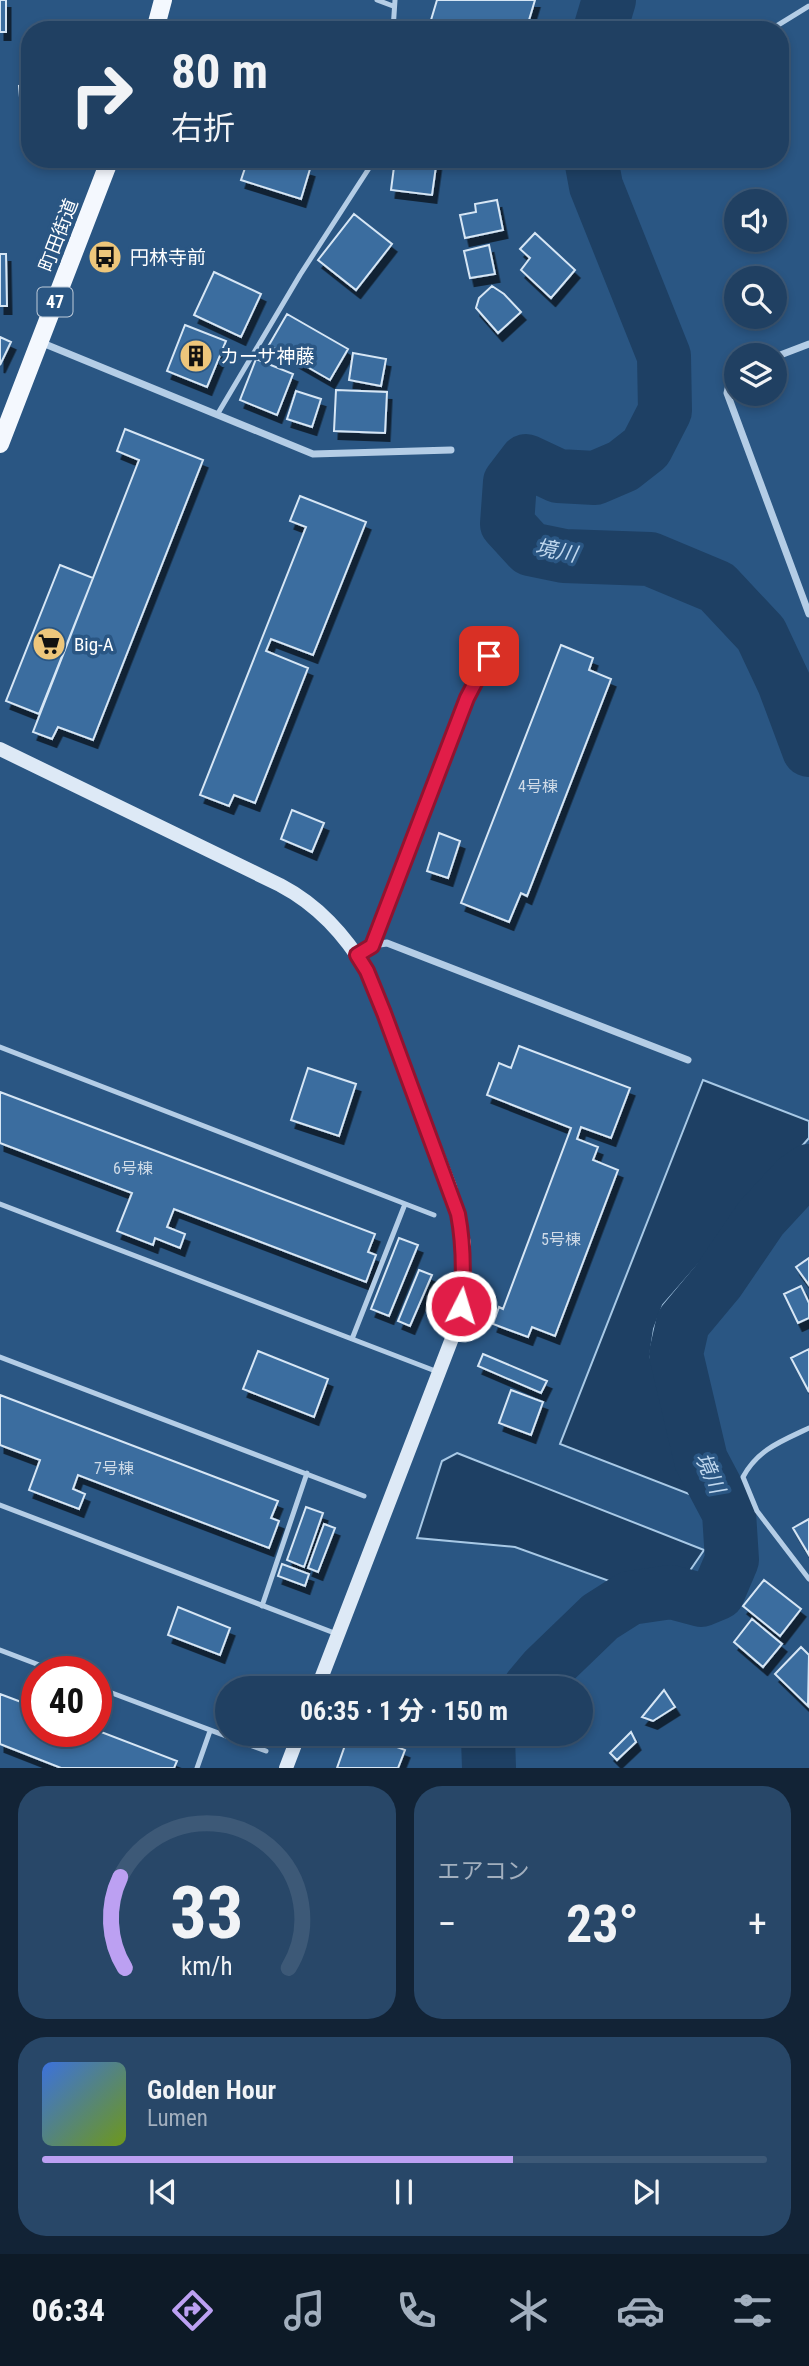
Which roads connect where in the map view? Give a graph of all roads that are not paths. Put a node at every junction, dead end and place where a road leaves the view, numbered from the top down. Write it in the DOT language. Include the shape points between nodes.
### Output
graph roads {
  1 [pos="163,0"];
  2 [pos="377,0"];
  3 [pos="394,3"];
  4 [pos="809,6"];
  5 [pos="157,21"];
  6 [pos="393,21"];
  7 [pos="785,21"];
  8 [pos="107,168"];
  9 [pos="370,168"];
  10 [pos="39,342"];
  11 [pos="809,344"];
  12 [pos="787,352"];
  13 [pos="732,406"];
  14 [pos="218,415"];
  15 [pos="0,444"];
  16 [pos="452,450"];
  17 [pos="809,614"];
  18 [pos="489,656"];
  19 [pos="0,749"];
  20 [pos="372,946"];
  21 [pos="357,955"];
  22 [pos="0,1047"];
  23 [pos="688,1060"];
  24 [pos="0,1204"];
  25 [pos="405,1204"];
  26 [pos="434,1215"];
  27 [pos="352,1339"];
  28 [pos="0,1357"];
  29 [pos="439,1373"];
  30 [pos="809,1428"];
  31 [pos="307,1473"];
  32 [pos="364,1496"];
  33 [pos="0,1506"];
  34 [pos="809,1578"];
  35 [pos="262,1606"];
  36 [pos="338,1634"];
  37 [pos="0,1650"];
  38 [pos="21,1658"];
  39 [pos="322,1676"];
  40 [pos="112,1693"];
  41 [pos="210,1731"];
  42 [pos="294,1746"];
  43 [pos="266,1751"];
  44 [pos="197,1768"];
  45 [pos="286,1768"];
  1 -- 5 [label="main road"];
  2 -- 3 [label="lane"];
  3 -- 6 [label="lane"];
  4 -- 7 [label="lane"];
  8 -- 10 [label="main road, 町田街道 / 47"];
  9 -- 14 [label="lane" via="300,275"];
  10 -- 14 [label="street"];
  10 -- 15 [label="main road, 町田街道 / 47"];
  11 -- 12 [label="street"];
  13 -- 17 [label="street"];
  14 -- 16 [label="street" via="313,454"];
  18 -- 20 [label="lane" via="467,698"];
  19 -- 21 [label="street" via="303,897"];
  20 -- 21 [label="street"];
  20 -- 23 [label="street" via="387,943"];
  21 -- 29 [label="street" via="384,1013 458,1214 464,1244 461,1306"];
  22 -- 25 [label="lane"];
  24 -- 27 [label="lane"];
  25 -- 26 [label="lane"];
  25 -- 27 [label="lane"];
  27 -- 29 [label="lane"];
  28 -- 31 [label="lane"];
  29 -- 36 [label="street"];
  30 -- 34 [label="lane" via="762,1453 743,1477 757,1511"];
  31 -- 32 [label="lane"];
  31 -- 35 [label="lane"];
  33 -- 35 [label="lane"];
  35 -- 36 [label="lane"];
  36 -- 39 [label="street"];
  37 -- 38 [label="lane"];
  40 -- 41 [label="lane"];
  41 -- 43 [label="lane"];
  41 -- 44 [label="lane"];
  42 -- 45 [label="street"];
}
